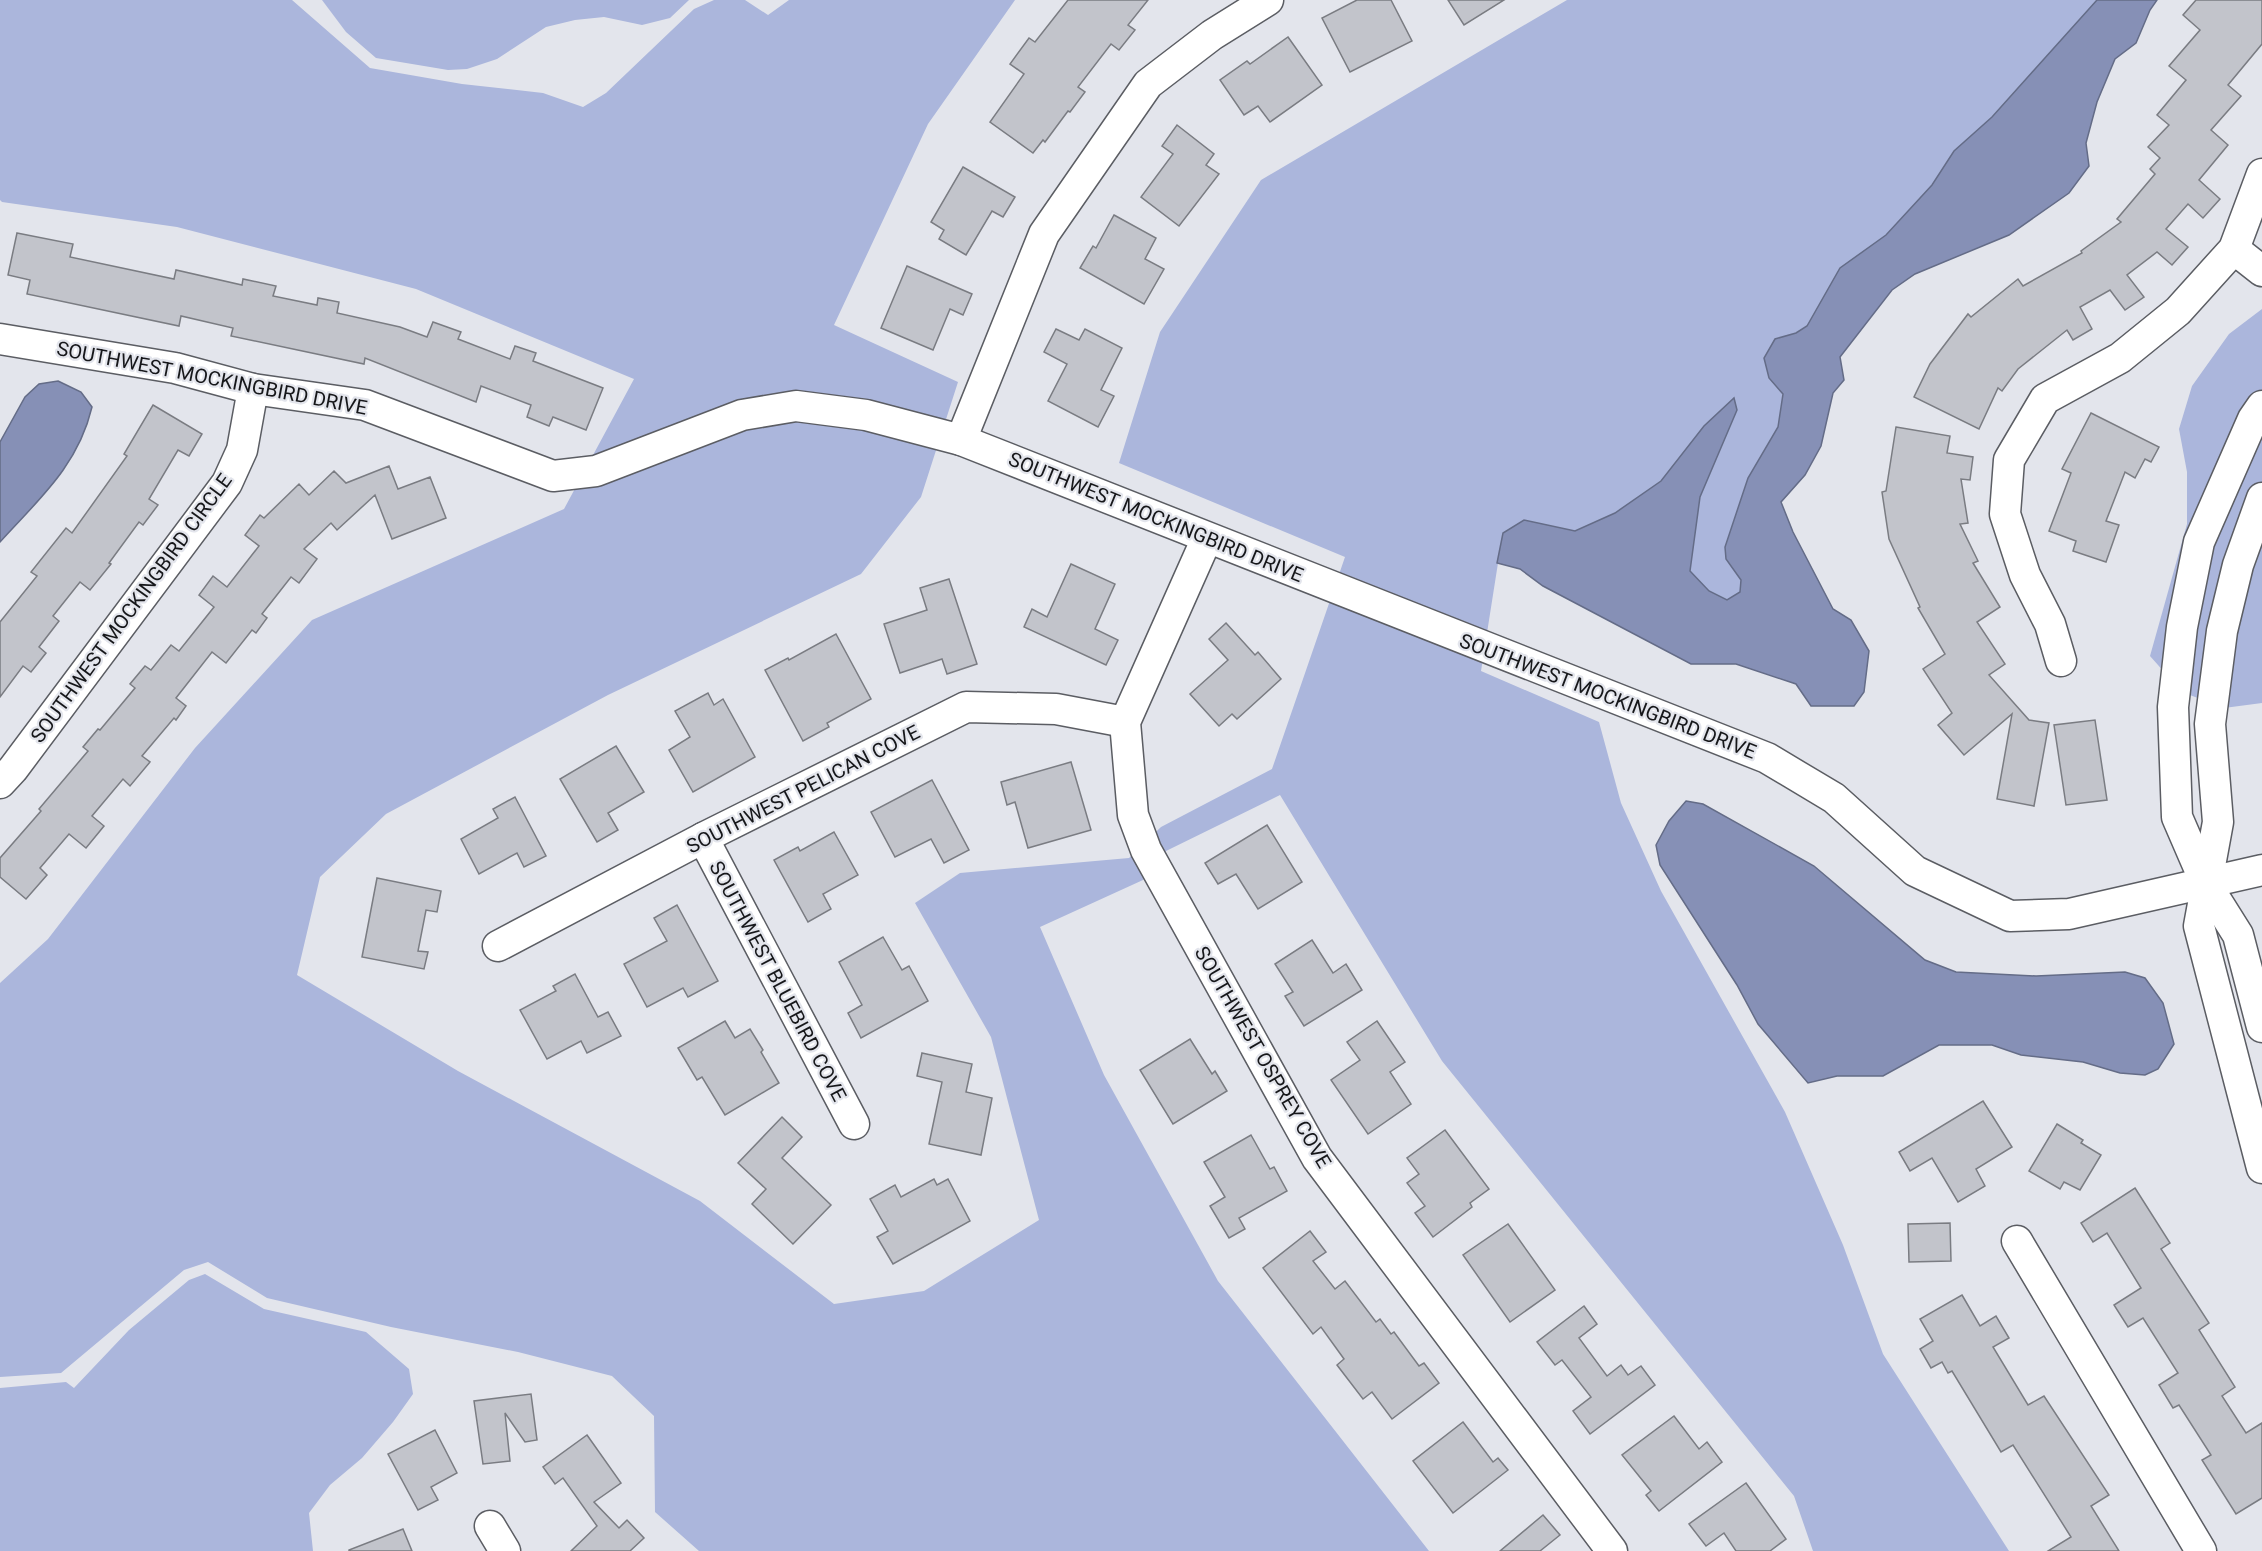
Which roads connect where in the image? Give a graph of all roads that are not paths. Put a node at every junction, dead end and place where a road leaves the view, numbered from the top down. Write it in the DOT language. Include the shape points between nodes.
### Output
graph roads {
  1 [pos="1268,0"];
  2 [pos="2262,174"];
  3 [pos="2234,249"];
  4 [pos="2262,271"];
  5 [pos="0,339"];
  6 [pos="253,389"];
  7 [pos="2262,406"];
  8 [pos="961,440"];
  9 [pos="2262,498"];
  10 [pos="1207,538"];
  11 [pos="2061,661"];
  12 [pos="1125,722"];
  13 [pos="0,783"];
  14 [pos="703,838"];
  15 [pos="2262,870"];
  16 [pos="2206,884"];
  17 [pos="498,946"];
  18 [pos="2262,1027"];
  19 [pos="854,1124"];
  20 [pos="2262,1168"];
  21 [pos="2017,1241"];
  22 [pos="1612,1551"];
  23 [pos="2201,1551"];
  1 -- 8 [label="street" via="1212,35 1148,84 1044,234"];
  2 -- 3 [label="street"];
  3 -- 4 [label="street"];
  3 -- 11 [label="street" via="2178,311 2120,358 2045,399 2009,460 2005,514 2025,575 2050,624"];
  5 -- 6 [label="street, SOUTHWEST MOCKINGBIRD DRIVE" via="175,369"];
  6 -- 8 [label="street, SOUTHWEST MOCKINGBIRD DRIVE" via="364,405 553,476 596,471 742,415 796,406 867,415"];
  6 -- 13 [label="street, SOUTHWEST MOCKINGBIRD CIRCLE" via="242,450 227,483"];
  7 -- 16 [label="street" via="2199,542 2182,627 2173,707 2177,817"];
  8 -- 10 [label="street, SOUTHWEST MOCKINGBIRD DRIVE"];
  9 -- 16 [label="street" via="2238,565 2222,631 2210,724 2218,822"];
  10 -- 12 [label="street, SOUTHWEST OSPREY COVE"];
  10 -- 16 [label="street, SOUTHWEST MOCKINGBIRD DRIVE" via="1767,758 1834,798 1915,871 2010,916 2069,914"];
  12 -- 14 [label="street, SOUTHWEST PELICAN COVE" via="1056,709 966,707"];
  12 -- 22 [label="street, SOUTHWEST OSPREY COVE" via="1133,815 1146,850 1317,1158"];
  14 -- 17 [label="street, SOUTHWEST PELICAN COVE"];
  14 -- 19 [label="street, SOUTHWEST BLUEBIRD COVE"];
  15 -- 16 [label="street, SOUTHWEST MOCKINGBIRD DRIVE"];
  16 -- 18 [label="street" via="2238,935"];
  16 -- 20 [label="street" via="2199,926"];
  21 -- 23 [label="street"];
}
